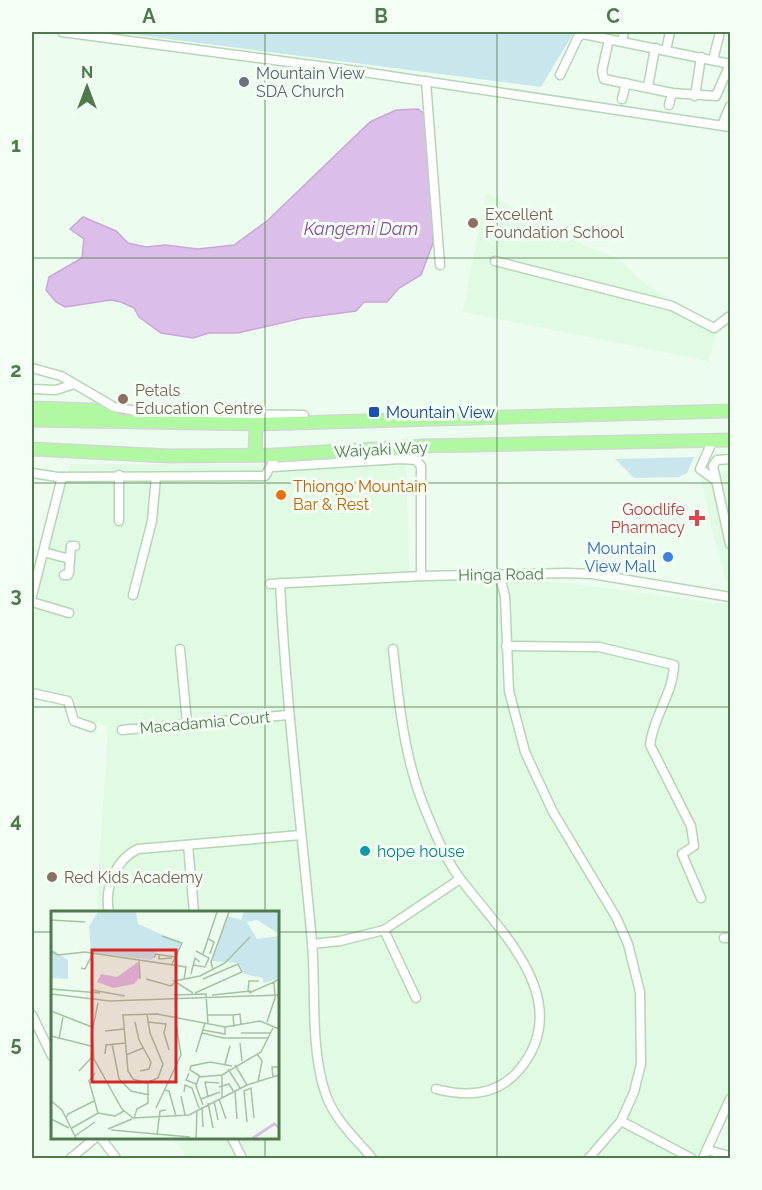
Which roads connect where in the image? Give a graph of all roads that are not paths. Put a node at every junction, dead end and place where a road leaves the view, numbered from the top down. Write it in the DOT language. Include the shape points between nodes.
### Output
graph roads {
  1 [pos="62,32"];
  2 [pos="624,32"];
  3 [pos="670,32"];
  4 [pos="720,32"];
  5 [pos="591,33"];
  6 [pos="609,39"];
  7 [pos="622,41"];
  8 [pos="655,48"];
  9 [pos="666,50"];
  10 [pos="701,57"];
  11 [pos="713,60"];
  12 [pos="730,64"];
  13 [pos="560,75"];
  14 [pos="426,81"];
  15 [pos="626,83"];
  16 [pos="648,87"];
  17 [pos="672,93"];
  18 [pos="695,96"];
  19 [pos="622,99"];
  20 [pos="669,105"];
  21 [pos="730,106"];
  22 [pos="726,126"];
  23 [pos="495,261"];
  24 [pos="440,265"];
  25 [pos="730,316"];
  26 [pos="32,368"];
  27 [pos="74,384"];
  28 [pos="32,389"];
  29 [pos="32,408"];
  30 [pos="730,411"];
  31 [pos="304,415"];
  32 [pos="32,420"];
  33 [pos="121,421"];
  34 [pos="256,424"];
  35 [pos="713,440"];
  36 [pos="730,440"];
  37 [pos="32,449"];
  38 [pos="400,453"];
  39 [pos="255,455"];
  40 [pos="730,459"];
  41 [pos="273,461"];
  42 [pos="715,462"];
  43 [pos="32,473"];
  44 [pos="119,475"];
  45 [pos="62,477"];
  46 [pos="156,477"];
  47 [pos="714,479"];
  48 [pos="119,521"];
  49 [pos="729,532"];
  50 [pos="730,544"];
  51 [pos="75,546"];
  52 [pos="43,552"];
  53 [pos="70,559"];
  54 [pos="500,574"];
  55 [pos="64,575"];
  56 [pos="421,576"];
  57 [pos="280,583"];
  58 [pos="270,584"];
  59 [pos="133,595"];
  60 [pos="32,596"];
  61 [pos="730,597"];
  62 [pos="32,602"];
  63 [pos="69,612"];
  64 [pos="506,646"];
  65 [pos="180,649"];
  66 [pos="393,649"];
  67 [pos="32,693"];
  68 [pos="288,715"];
  69 [pos="187,723"];
  70 [pos="91,727"];
  71 [pos="122,730"];
  72 [pos="301,835"];
  73 [pos="188,845"];
  74 [pos="460,879"];
  75 [pos="701,898"];
  76 [pos="109,911"];
  77 [pos="194,911"];
  78 [pos="384,930"];
  79 [pos="312,944"];
  80 [pos="417,998"];
  81 [pos="32,1016"];
  82 [pos="51,1054"];
  83 [pos="436,1089"];
  84 [pos="730,1099"];
  85 [pos="621,1120"];
  86 [pos="93,1139"];
  87 [pos="102,1139"];
  88 [pos="233,1139"];
  89 [pos="705,1154"];
  90 [pos="730,1156"];
  91 [pos="70,1158"];
  92 [pos="116,1158"];
  93 [pos="242,1158"];
  94 [pos="372,1158"];
  95 [pos="589,1158"];
  96 [pos="691,1158"];
  1 -- 14 [label="street"];
  2 -- 7 [label="street"];
  3 -- 9 [label="street"];
  4 -- 11 [label="street"];
  5 -- 6 [label="street"];
  5 -- 13 [label="street" via="579,35"];
  6 -- 7 [label="street"];
  6 -- 15 [label="street" via="602,76"];
  7 -- 8 [label="street"];
  8 -- 9 [label="street"];
  8 -- 16 [label="street"];
  9 -- 10 [label="street"];
  10 -- 11 [label="street"];
  10 -- 18 [label="street"];
  11 -- 12 [label="street"];
  12 -- 18 [label="street" via="718,94"];
  14 -- 22 [label="street"];
  14 -- 24 [label="street"];
  15 -- 16 [label="street"];
  15 -- 19 [label="street"];
  16 -- 17 [label="street"];
  17 -- 18 [label="street"];
  17 -- 20 [label="street"];
  21 -- 22 [label="street"];
  23 -- 25 [label="street" via="672,306 714,328"];
  26 -- 27 [label="street"];
  27 -- 28 [label="street" via="56,390"];
  27 -- 31 [label="street" via="114,407 142,412"];
  29 -- 33 [label="highway" via="94,410"];
  30 -- 34 [label="highway, Waiyaki Way"];
  32 -- 33 [label="highway, Waiyaki Way"];
  33 -- 34 [label="highway, Waiyaki Way"];
  34 -- 39 [label="highway"];
  35 -- 36 [label="highway, Waiyaki Way"];
  35 -- 38 [label="highway, Waiyaki Way"];
  35 -- 42 [label="street"];
  35 -- 47 [label="street" via="700,469"];
  37 -- 39 [label="highway, Waiyaki Way" via="169,456"];
  38 -- 41 [label="highway, Waiyaki Way"];
  38 -- 56 [label="street" via="421,466"];
  39 -- 41 [label="highway, Waiyaki Way"];
  40 -- 42 [label="street"];
  41 -- 46 [label="street" via="265,476"];
  42 -- 47 [label="street"];
  43 -- 45 [label="street"];
  44 -- 45 [label="street"];
  44 -- 46 [label="street"];
  44 -- 48 [label="street"];
  45 -- 52 [label="street"];
  46 -- 59 [label="street" via="152,521"];
  47 -- 49 [label="street"];
  49 -- 50 [label="street"];
  51 -- 53 [label="street" via="71,546"];
  52 -- 53 [label="street"];
  52 -- 60 [label="street"];
  53 -- 55 [label="street" via="69,573"];
  54 -- 56 [label="street, Hinga Road"];
  54 -- 61 [label="street, Hinga Road" via="592,574"];
  54 -- 64 [label="street" via="505,596"];
  56 -- 57 [label="street, Hinga Road"];
  57 -- 58 [label="street, Hinga Road"];
  57 -- 68 [label="street"];
  62 -- 63 [label="street"];
  64 -- 75 [label="street" via="599,647 674,665 650,745 692,826 694,846 682,854"];
  64 -- 85 [label="street" via="509,691 532,772 616,917 636,971 643,1025 641,1064"];
  65 -- 69 [label="street"];
  66 -- 74 [label="street" via="413,774 424,808"];
  67 -- 70 [label="street" via="68,700 75,721"];
  68 -- 69 [label="street, Macadamia Court"];
  68 -- 72 [label="street"];
  69 -- 71 [label="street, Macadamia Court"];
  72 -- 73 [label="street"];
  72 -- 79 [label="street"];
  73 -- 76 [label="street" via="148,847 129,853 106,896"];
  73 -- 77 [label="street"];
  74 -- 78 [label="street"];
  74 -- 83 [label="street" via="525,963 537,994 539,1028 529,1058 514,1076 496,1088 481,1094"];
  78 -- 79 [label="street"];
  78 -- 80 [label="street"];
  79 -- 94 [label="street" via="315,1023 325,1093 343,1125"];
  81 -- 82 [label="street"];
  84 -- 89 [label="street"];
  85 -- 95 [label="street"];
  85 -- 96 [label="street"];
  86 -- 91 [label="street"];
  87 -- 92 [label="street"];
  88 -- 93 [label="street"];
  89 -- 90 [label="street"];
}
